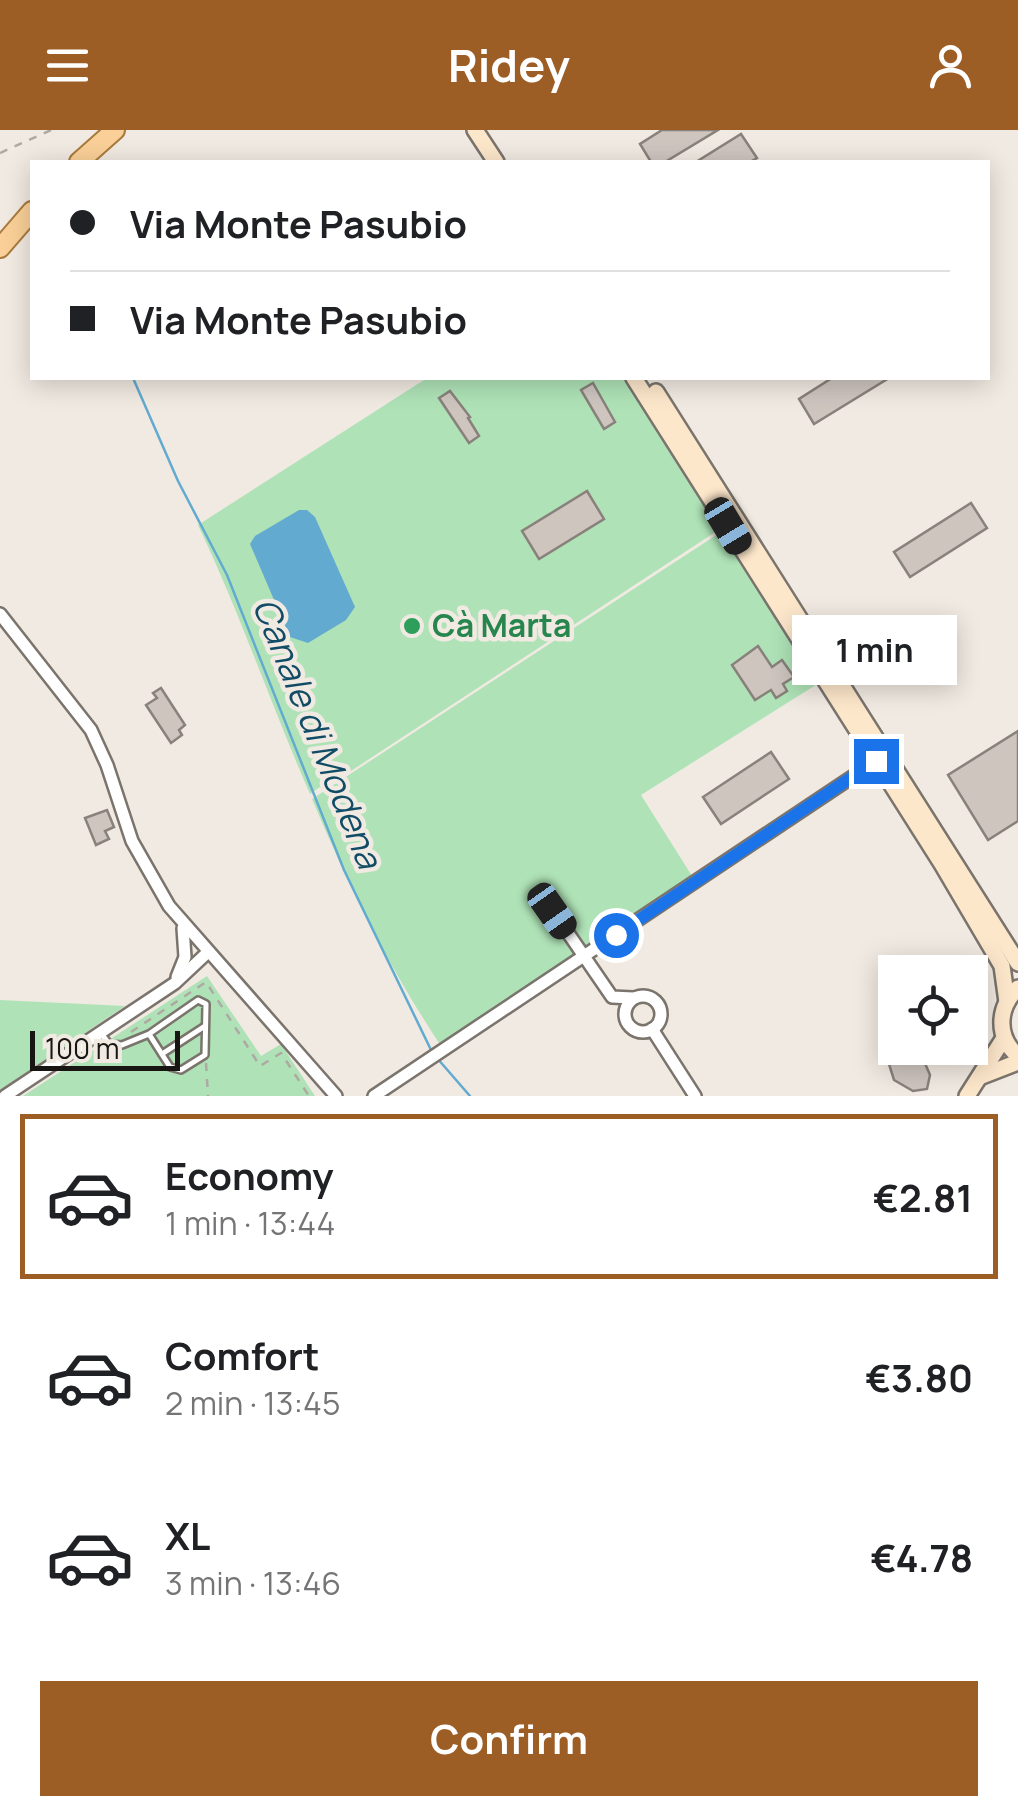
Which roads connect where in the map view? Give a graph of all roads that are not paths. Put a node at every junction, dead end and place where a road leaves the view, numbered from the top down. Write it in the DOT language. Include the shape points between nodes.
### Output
graph roads {
  1 [pos="115,130"];
  2 [pos="475,130"];
  3 [pos="486,130"];
  4 [pos="81,160"];
  5 [pos="495,160"];
  6 [pos="506,160"];
  7 [pos="30,213"];
  8 [pos="0,248"];
  9 [pos="635,380"];
  10 [pos="648,380"];
  11 [pos="684,456"];
  12 [pos="750,540"];
  13 [pos="0,614"];
  14 [pos="876,761"];
  15 [pos="552,911"];
  16 [pos="182,924"];
  17 [pos="207,953"];
  18 [pos="584,956"];
  19 [pos="1018,963"];
  20 [pos="175,982"];
  21 [pos="1018,988"];
  22 [pos="632,998"];
  23 [pos="1007,1002"];
  24 [pos="206,1026"];
  25 [pos="652,1030"];
  26 [pos="102,1033"];
  27 [pos="149,1034"];
  28 [pos="1004,1038"];
  29 [pos="162,1054"];
  30 [pos="1018,1059"];
  31 [pos="982,1076"];
  32 [pos="4,1096"];
  33 [pos="336,1096"];
  34 [pos="374,1096"];
  35 [pos="695,1096"];
  36 [pos="966,1096"];
  1 -- 4 [label="main road"];
  2 -- 5 [label="street"];
  3 -- 6 [label="street"];
  7 -- 8 [label="main road"];
  9 -- 11 [label="street"];
  10 -- 12 [label="street"];
  11 -- 12 [label="lane" via="692,457"];
  11 -- 14 [label="street"];
  12 -- 19 [label="street"];
  13 -- 16 [label="street" via="91,730 132,841"];
  14 -- 18 [label="street"];
  14 -- 23 [label="street" via="1002,966"];
  15 -- 18 [label="street"];
  16 -- 17 [label="street"];
  16 -- 20 [label="street" via="186,949"];
  17 -- 20 [label="street"];
  17 -- 33 [label="street"];
  18 -- 22 [label="street" via="612,996"];
  18 -- 34 [label="street"];
  20 -- 26 [label="street"];
  21 -- 23 [label="street"];
  22 -- 25 [label="street" via="625,1021 640,1032"];
  22 -- 25 [label="street" via="645,995 659,1005"];
  23 -- 28 [label="street"];
  24 -- 27 [label="lane" via="206,1004 198,1000"];
  24 -- 29 [label="lane"];
  24 -- 29 [label="lane" via="206,1055 177,1071"];
  25 -- 35 [label="street"];
  26 -- 27 [label="lane" via="122,1045"];
  26 -- 32 [label="street"];
  27 -- 29 [label="lane"];
  28 -- 30 [label="street"];
  28 -- 31 [label="street"];
  30 -- 31 [label="street"];
  31 -- 36 [label="street"];
}
